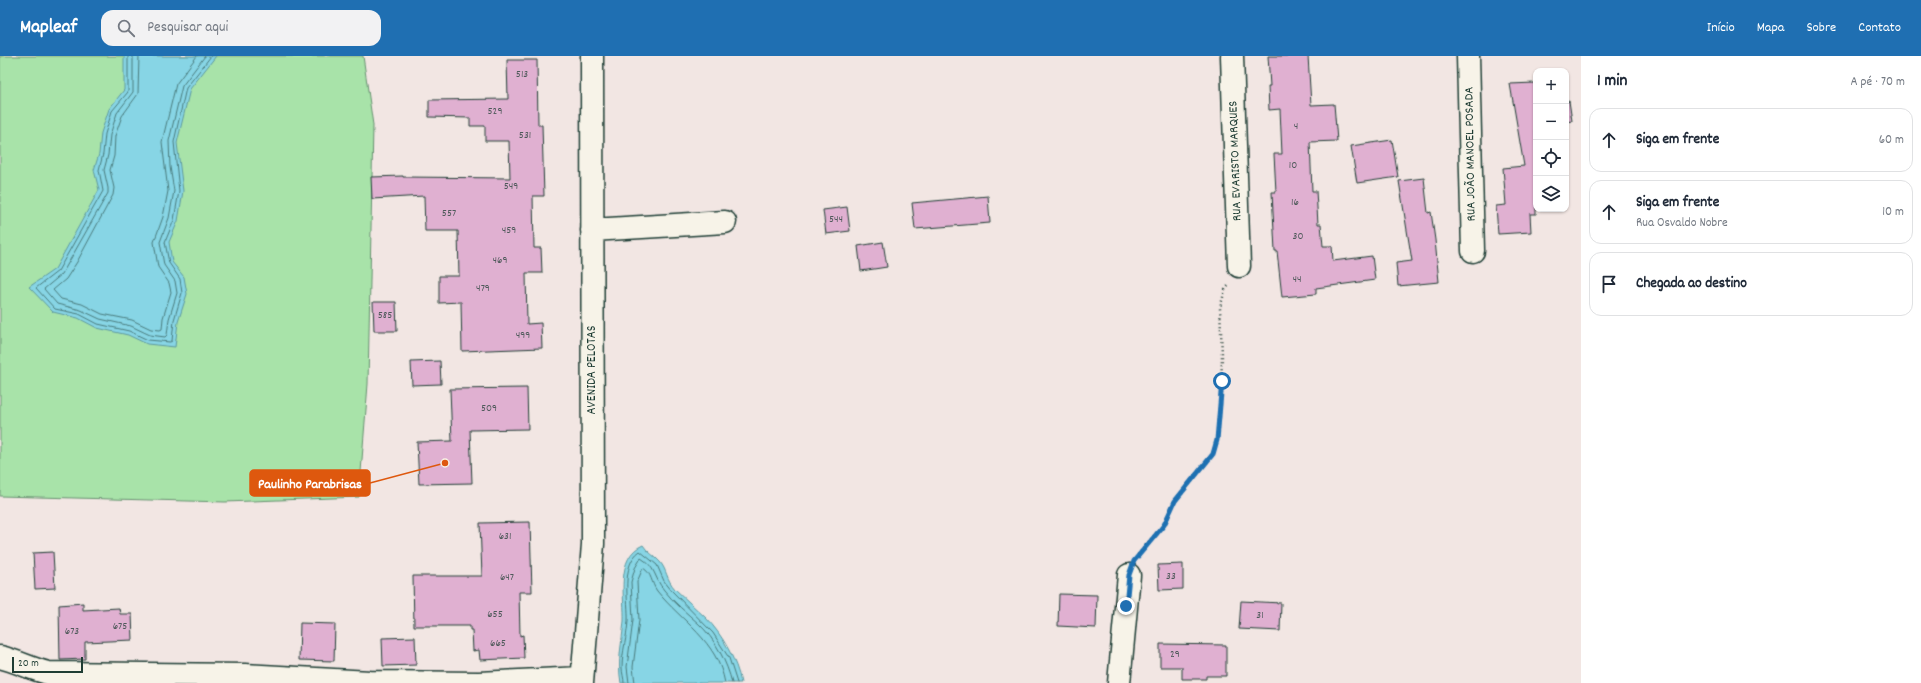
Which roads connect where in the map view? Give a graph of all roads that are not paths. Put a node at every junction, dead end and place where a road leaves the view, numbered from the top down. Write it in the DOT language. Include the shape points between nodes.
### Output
graph roads {
  1 [pos="592,56"];
  2 [pos="1232,56"];
  3 [pos="1468,56"];
  4 [pos="725,222"];
  5 [pos="592,230"];
  6 [pos="1473,251"];
  7 [pos="1239,266"];
  8 [pos="1129,575"];
  9 [pos="0,657"];
  10 [pos="582,681"];
  11 [pos="1119,683"];
  1 -- 5 [label="street, AVENIDA PELOTAS"];
  2 -- 7 [label="street, RUA EVARISTO MARQUES"];
  3 -- 6 [label="street, RUA JOÃO MANOEL POSADA"];
  4 -- 5 [label="street"];
  5 -- 10 [label="street, AVENIDA PELOTAS" via="593,544"];
  8 -- 11 [label="street"];
  9 -- 10 [label="street" via="48,673 245,675 378,682"];
}
